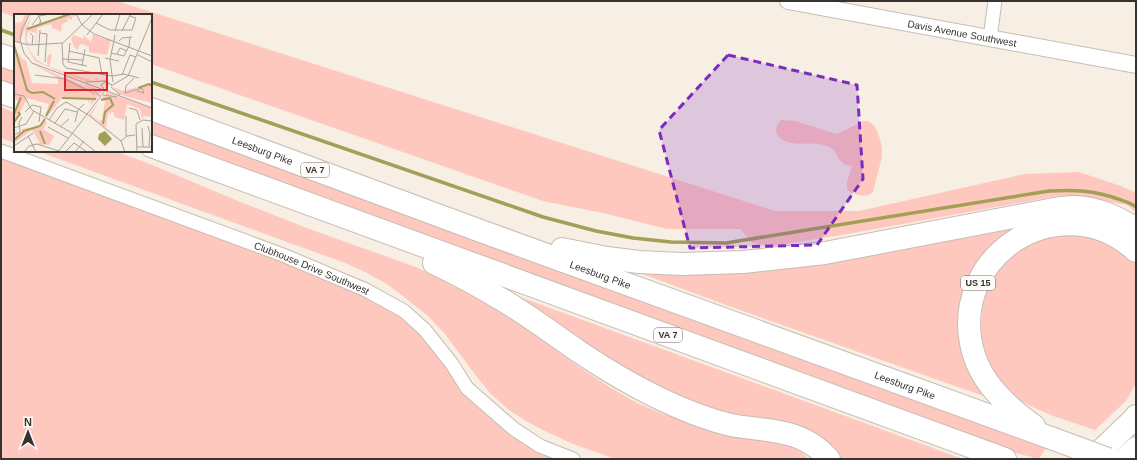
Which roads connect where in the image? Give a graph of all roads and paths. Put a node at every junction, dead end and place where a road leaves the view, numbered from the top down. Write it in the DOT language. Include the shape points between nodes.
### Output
graph roads {
  1 [pos="788,1"];
  2 [pos="994,1"];
  3 [pos="990,38"];
  4 [pos="1,55"];
  5 [pos="14,60"];
  6 [pos="1136,65"];
  7 [pos="1,92"];
  8 [pos="14,97"];
  9 [pos="152,109"];
  10 [pos="152,146"];
  11 [pos="1,151"];
  12 [pos="331,212"];
  13 [pos="1136,229"];
  14 [pos="478,230"];
  15 [pos="1136,251"];
  16 [pos="1135,417"];
  17 [pos="1051,438"];
  18 [pos="1136,448"];
  19 [pos="574,459"];
  20 [pos="828,459"];
  21 [pos="1005,459"];
  22 [pos="1092,459"];
  23 [pos="1108,459"];
  24 [pos="1124,459"];
  1 -- 3 [label="street, Davis Avenue Southwest"];
  2 -- 3 [label="street"];
  3 -- 6 [label="street, Davis Avenue Southwest"];
  4 -- 5 [label="highway"];
  7 -- 8 [label="highway"];
  9 -- 14 [label="highway, Leesburg Pike / VA 7"];
  10 -- 12 [label="highway, VA 7"];
  11 -- 19 [label="street, Clubhouse Drive Southwest" via="283,255 366,290 404,311 424,330 452,364 467,388 514,429 540,446"];
  12 -- 20 [label="highway" via="479,286 507,302 582,354 655,397 709,420 787,433 807,441"];
  12 -- 21 [label="highway, VA 7"];
  13 -- 14 [label="highway" via="1105,212 1075,207 1062,208 824,253 709,264 639,262 607,258"];
  14 -- 17 [label="highway, Leesburg Pike / VA 7"];
  15 -- 17 [label="highway, US 15" via="1114,235 1098,228 1056,225 1026,234 1009,244 992,260 976,286 970,316 974,356 1003,401"];
  16 -- 22 [label="highway"];
  17 -- 23 [label="highway, US 15, bridge"];
  18 -- 24 [label="highway"];
}
